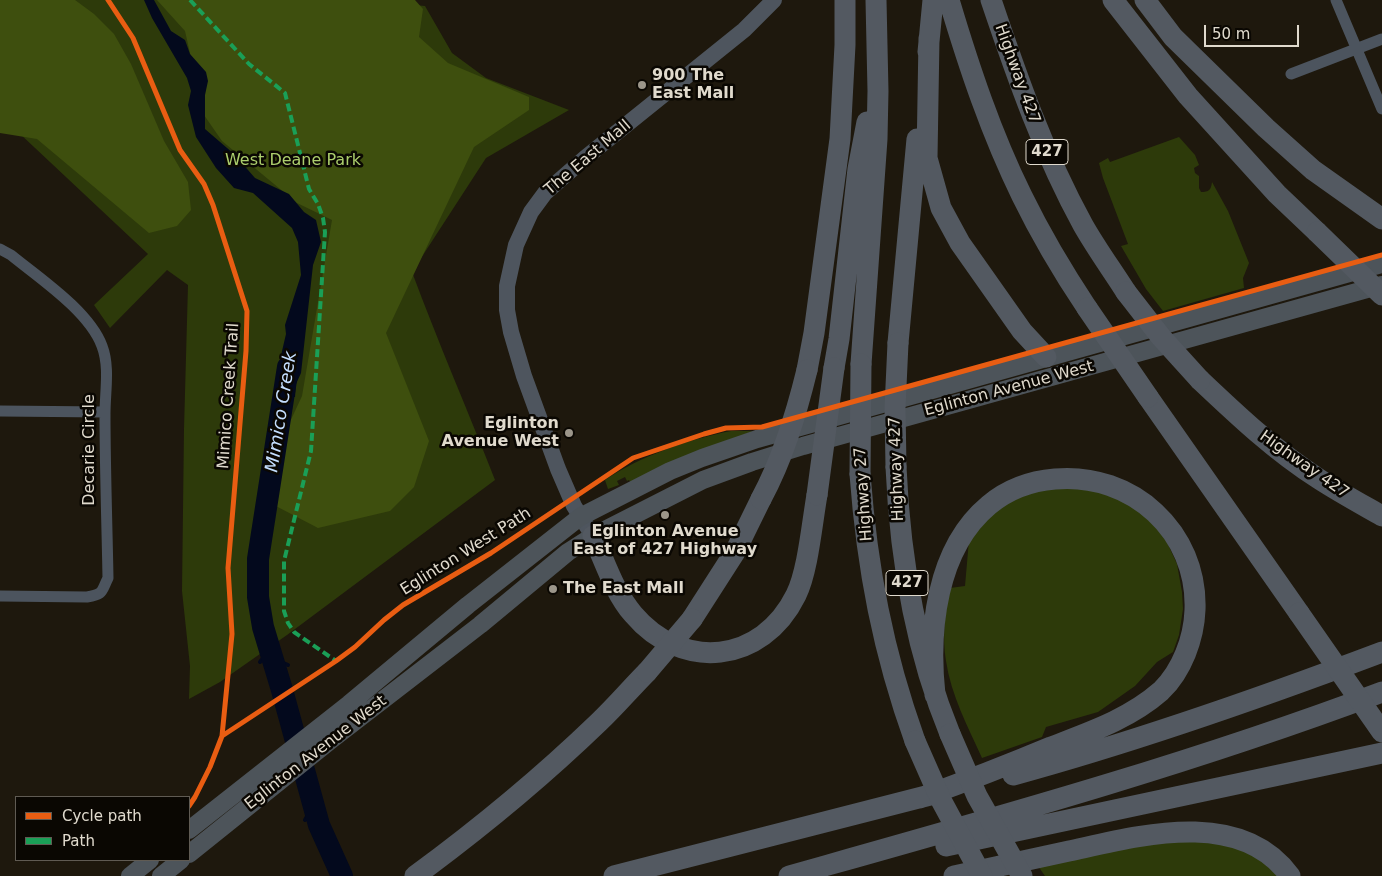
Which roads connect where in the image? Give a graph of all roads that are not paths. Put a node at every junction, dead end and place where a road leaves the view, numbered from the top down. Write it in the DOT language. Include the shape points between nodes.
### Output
graph roads {
  1 [pos="774,0"];
  2 [pos="845,0"];
  3 [pos="876,0"];
  4 [pos="933,0"];
  5 [pos="949,0"];
  6 [pos="991,0"];
  7 [pos="1113,0"];
  8 [pos="1145,0"];
  9 [pos="1336,0"];
  10 [pos="929,38"];
  11 [pos="1382,38"];
  12 [pos="1357,48"];
  13 [pos="1291,74"];
  14 [pos="878,91"];
  15 [pos="1382,110"];
  16 [pos="1379,217"];
  17 [pos="0,250"];
  18 [pos="1382,264"];
  19 [pos="1382,285"];
  20 [pos="1382,295"];
  21 [pos="1046,357"];
  22 [pos="0,411"];
  23 [pos="105,412"];
  24 [pos="1382,516"];
  25 [pos="580,517"];
  26 [pos="592,536"];
  27 [pos="0,596"];
  28 [pos="1382,652"];
  29 [pos="1382,692"];
  30 [pos="935,695"];
  31 [pos="1382,732"];
  32 [pos="1382,753"];
  33 [pos="920,798"];
  34 [pos="190,829"];
  35 [pos="190,853"];
  36 [pos="149,861"];
  37 [pos="180,861"];
  38 [pos="130,876"];
  39 [pos="161,876"];
  40 [pos="415,876"];
  41 [pos="614,876"];
  42 [pos="789,876"];
  43 [pos="797,876"];
  44 [pos="954,876"];
  45 [pos="982,876"];
  46 [pos="1022,876"];
  47 [pos="1290,876"];
  1 -- 25 [label="main road, The East Mall" via="744,30 545,193 531,212 516,244 507,286 511,332 558,469"];
  2 -- 40 [label="highway, bridge" via="840,139 814,333 797,410 774,476 735,552 692,619 647,672 548,769"];
  3 -- 14 [label="highway, Highway 27"];
  4 -- 10 [label="highway, 427"];
  5 -- 31 [label="highway, bridge" via="993,131 1046,242 1148,397"];
  6 -- 24 [label="highway, Highway 427 / 427, bridge" via="1056,172 1084,226 1126,292 1161,338 1252,429 1318,478"];
  7 -- 20 [label="highway, bridge" via="1188,96 1277,194"];
  8 -- 16 [label="highway" via="1173,37 1266,128 1313,170"];
  9 -- 12 [label="street"];
  10 -- 21 [label="highway" via="927,158 941,208 966,251 1022,332"];
  10 -- 30 [label="highway, Highway 427 / 427, bridge" via="908,231 895,401 898,512 909,591"];
  11 -- 12 [label="street"];
  12 -- 13 [label="street"];
  12 -- 15 [label="street"];
  14 -- 26 [label="highway, bridge" via="866,124 858,169 817,495 796,594 782,618 766,635 743,647 704,653 677,648 644,626 626,606"];
  14 -- 45 [label="highway, Highway 27, bridge" via="861,364 860,474 868,556 895,680 916,741 944,806"];
  17 -- 23 [label="street, Decarie Circle" via="11,255 73,305 94,332 102,345 106,362"];
  18 -- 21 [label="main road, Eglinton Avenue West"];
  19 -- 26 [label="main road, Eglinton Avenue West" via="752,462 703,480"];
  21 -- 25 [label="main road, Eglinton Avenue West" via="732,447 670,471"];
  22 -- 23 [label="street"];
  23 -- 27 [label="street, Decarie Circle" via="108,578 104,589 99,595 87,597"];
  25 -- 26 [label="main road, The East Mall"];
  25 -- 34 [label="main road, Eglinton Avenue West"];
  26 -- 35 [label="main road, Eglinton Avenue West" via="560,558"];
  28 -- 33 [label="highway" via="1112,748"];
  29 -- 42 [label="highway" via="1105,785"];
  30 -- 33 [label="highway" via="934,626 940,591 948,566 969,526 998,498 1021,486 1044,480 1072,478 1099,482 1125,491 1144,503 1176,536 1192,576 1195,616 1186,652 1163,689 1139,709 1103,727"];
  30 -- 46 [label="highway, Highway 427 / 427, bridge" via="977,796"];
  32 -- 43 [label="highway"];
  33 -- 41 [label="highway"];
  36 -- 38 [label="main road"];
  37 -- 39 [label="main road"];
  44 -- 47 [label="highway" via="1116,840 1195,831 1247,842 1269,854"];
}
